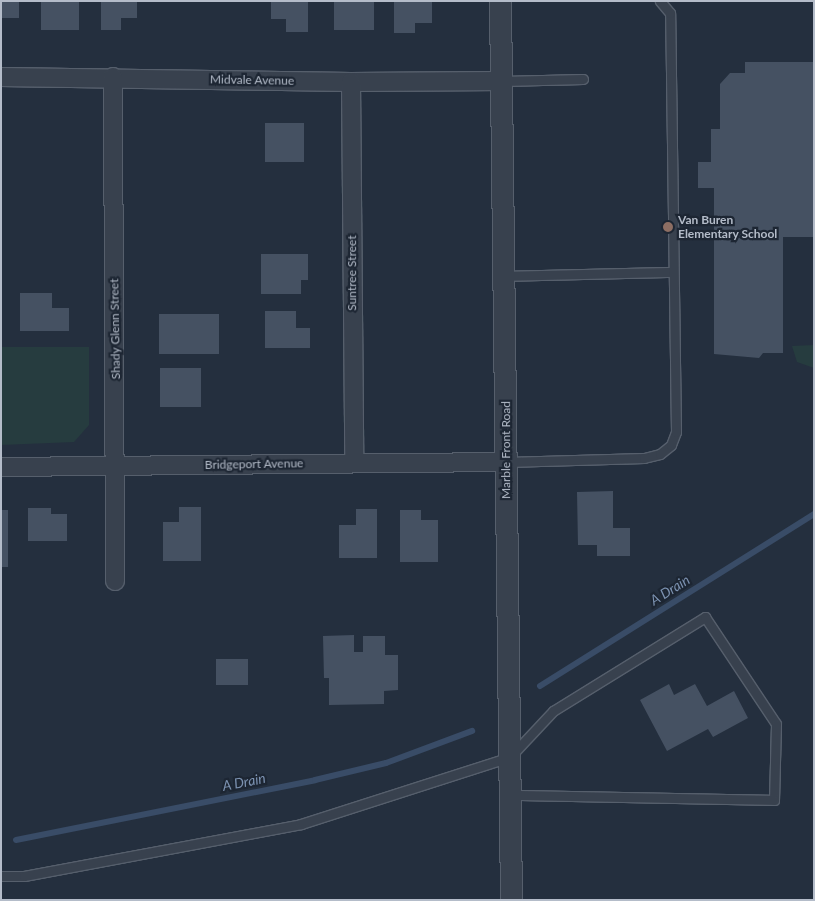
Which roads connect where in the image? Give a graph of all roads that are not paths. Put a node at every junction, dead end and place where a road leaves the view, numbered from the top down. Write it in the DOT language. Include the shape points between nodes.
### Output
graph roads {
  1 [pos="500,1"];
  2 [pos="660,1"];
  3 [pos="1,77"];
  4 [pos="113,77"];
  5 [pos="582,79"];
  6 [pos="502,80"];
  7 [pos="351,82"];
  8 [pos="673,272"];
  9 [pos="504,276"];
  10 [pos="506,462"];
  11 [pos="354,463"];
  12 [pos="116,466"];
  13 [pos="1,467"];
  14 [pos="115,581"];
  15 [pos="510,757"];
  16 [pos="510,795"];
  17 [pos="1,876"];
  18 [pos="511,900"];
  1 -- 6 [label="street, Marble Front Road"];
  2 -- 8 [label="lane" via="670,13"];
  3 -- 4 [label="street, Midvale Avenue"];
  4 -- 7 [label="street, Midvale Avenue"];
  4 -- 12 [label="street, Shady Glenn Street"];
  5 -- 6 [label="lane"];
  6 -- 7 [label="street, Midvale Avenue"];
  6 -- 9 [label="street, Marble Front Road"];
  7 -- 11 [label="street, Suntree Street"];
  8 -- 9 [label="lane"];
  8 -- 10 [label="lane" via="676,432 671,445 660,454 644,458"];
  9 -- 10 [label="street, Marble Front Road"];
  10 -- 11 [label="street, Bridgeport Avenue"];
  10 -- 15 [label="street, Marble Front Road"];
  11 -- 12 [label="street, Bridgeport Avenue"];
  12 -- 13 [label="street, Bridgeport Avenue"];
  12 -- 14 [label="street, Shady Glenn Street"];
  15 -- 16 [label="street, Marble Front Road"];
  15 -- 16 [label="lane" via="553,711 705,617 776,724 774,800"];
  15 -- 17 [label="lane" via="301,824 24,876"];
  16 -- 18 [label="street, Marble Front Road"];
}
